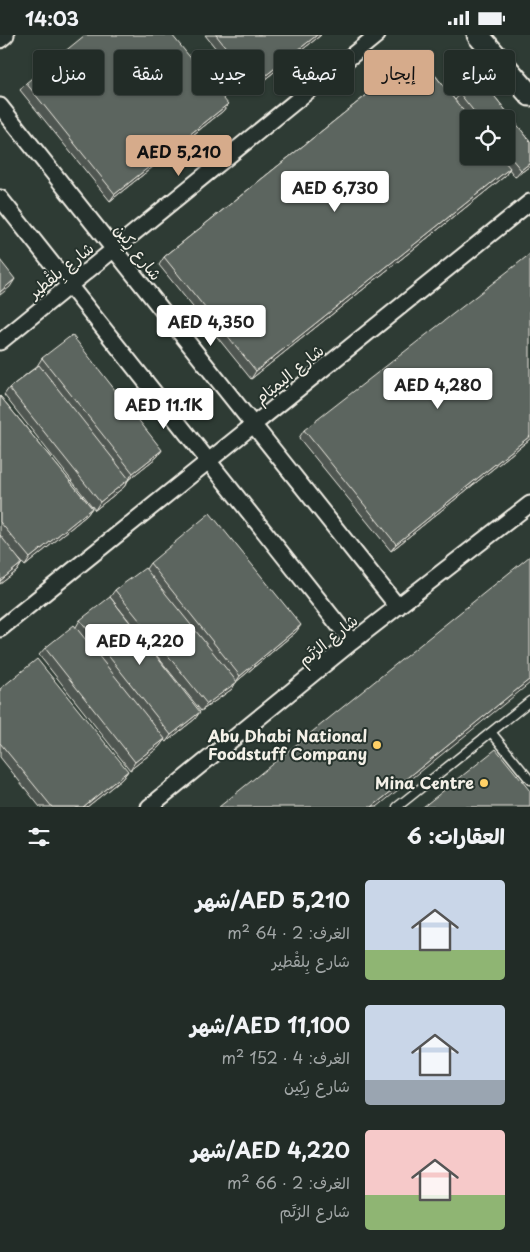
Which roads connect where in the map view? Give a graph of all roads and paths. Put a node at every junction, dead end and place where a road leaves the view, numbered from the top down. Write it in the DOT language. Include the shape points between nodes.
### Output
graph roads {
  1 [pos="6,35"];
  2 [pos="377,35"];
  3 [pos="478,35"];
  4 [pos="0,40"];
  5 [pos="530,95"];
  6 [pos="0,106"];
  7 [pos="0,198"];
  8 [pos="530,202"];
  9 [pos="114,249"];
  10 [pos="69,286"];
  11 [pos="0,342"];
  12 [pos="254,425"];
  13 [pos="209,461"];
  14 [pos="530,504"];
  15 [pos="398,607"];
  16 [pos="0,629"];
  17 [pos="352,642"];
  18 [pos="530,701"];
  19 [pos="491,732"];
  20 [pos="530,780"];
  21 [pos="149,807"];
  22 [pos="398,807"];
  1 -- 4 [label="street"];
  2 -- 9 [label="street, شارع بِلقْطير"];
  3 -- 5 [label="street"];
  6 -- 9 [label="street, شارع رِكِين"];
  7 -- 10 [label="street"];
  8 -- 12 [label="street, شارع اليميَام"];
  9 -- 10 [label="street, شارع بِلقْطير"];
  9 -- 12 [label="street, شارع رِكِين"];
  10 -- 11 [label="street, شارع بِلقْطير"];
  10 -- 13 [label="street"];
  12 -- 13 [label="street, شارع اليميَام"];
  12 -- 15 [label="street, شارع رِكِين"];
  13 -- 16 [label="street, شارع اليميَام"];
  13 -- 17 [label="street"];
  14 -- 15 [label="street, شارع الرُتَم"];
  15 -- 17 [label="street, شارع الرُتَم"];
  17 -- 21 [label="street, شارع الرُتَم"];
  18 -- 19 [label="lane"];
  19 -- 20 [label="lane"];
  19 -- 22 [label="lane"];
}
